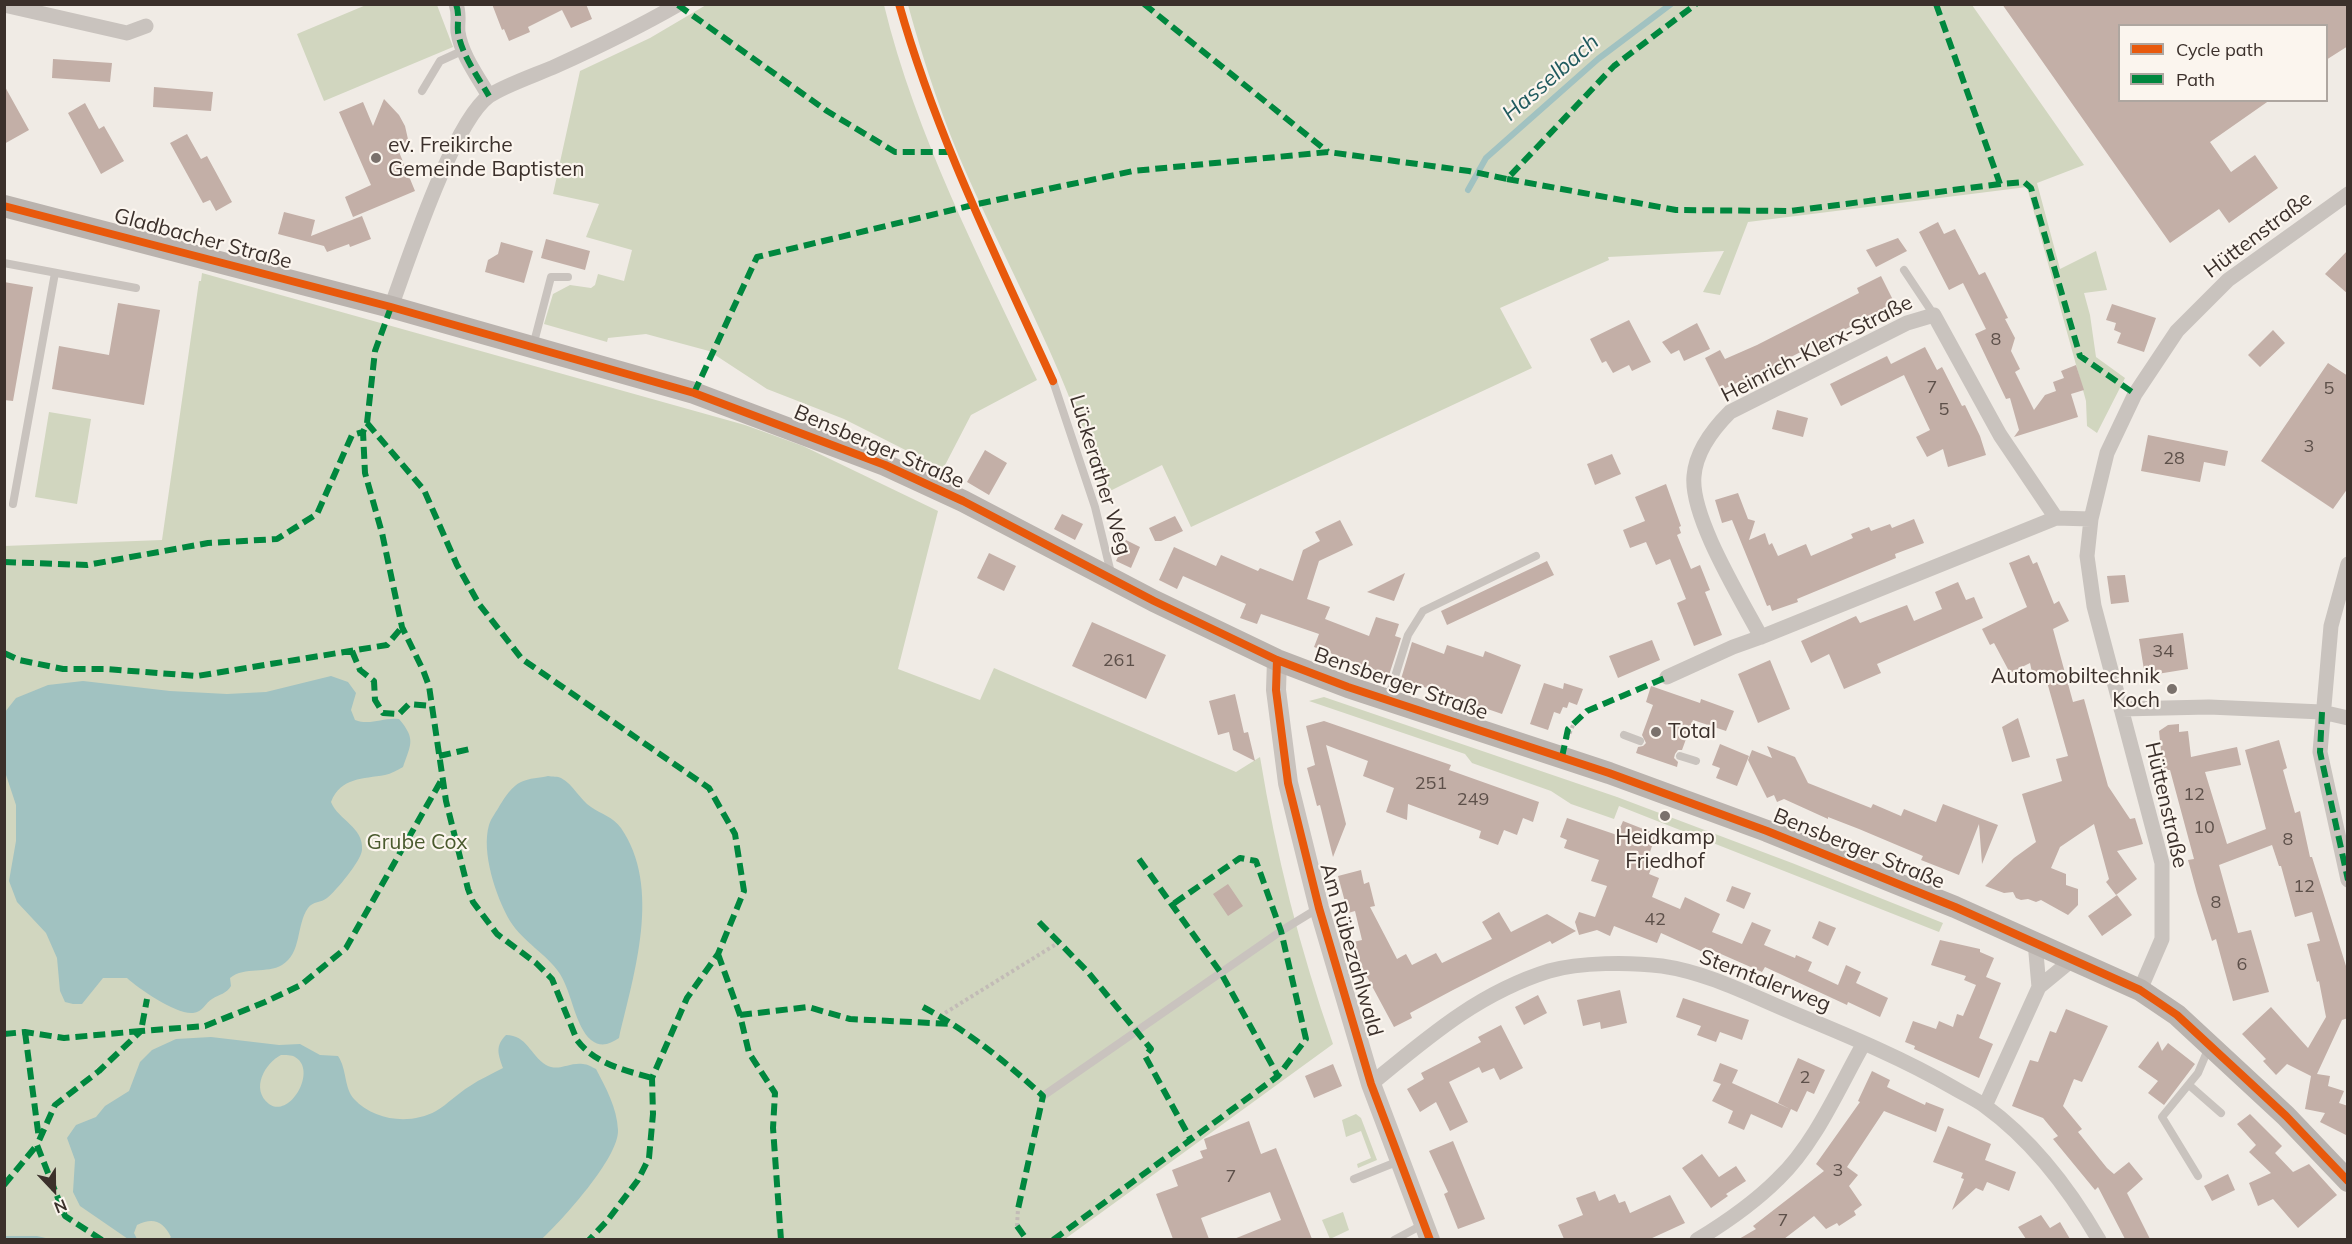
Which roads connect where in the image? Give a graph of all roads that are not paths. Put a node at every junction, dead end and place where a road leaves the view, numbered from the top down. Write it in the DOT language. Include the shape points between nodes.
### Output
graph roads {
  1 [pos="456,4"];
  2 [pos="679,4"];
  3 [pos="4,5"];
  4 [pos="146,26"];
  5 [pos="464,50"];
  6 [pos="422,91"];
  7 [pos="489,96"];
  8 [pos="2348,194"];
  9 [pos="4,206"];
  10 [pos="4,263"];
  11 [pos="1904,270"];
  12 [pos="55,273"];
  13 [pos="568,278"];
  14 [pos="136,288"];
  15 [pos="391,307"];
  16 [pos="1934,315"];
  17 [pos="532,346"];
  18 [pos="1053,381"];
  19 [pos="13,504"];
  20 [pos="2056,518"];
  21 [pos="2091,519"];
  22 [pos="1536,556"];
  23 [pos="2348,564"];
  24 [pos="1113,580"];
  25 [pos="1761,637"];
  26 [pos="1278,660"];
  27 [pos="1667,677"];
  28 [pos="1388,700"];
  29 [pos="2121,709"];
  30 [pos="2322,712"];
  31 [pos="2348,718"];
  32 [pos="1624,735"];
  33 [pos="1640,741"];
  34 [pos="1680,756"];
  35 [pos="1696,761"];
  36 [pos="2348,880"];
  37 [pos="1319,908"];
  38 [pos="2035,942"];
  39 [pos="2073,959"];
  40 [pos="2039,987"];
  41 [pos="2140,990"];
  42 [pos="1864,1043"];
  43 [pos="2210,1045"];
  44 [pos="1371,1084"];
  45 [pos="2189,1085"];
  46 [pos="1043,1096"];
  47 [pos="1985,1106"];
  48 [pos="2221,1113"];
  49 [pos="1399,1161"];
  50 [pos="2198,1176"];
  51 [pos="1354,1179"];
  52 [pos="2348,1181"];
  53 [pos="1427,1232"];
  54 [pos="1394,1239"];
  55 [pos="1697,1239"];
  56 [pos="2099,1239"];
  1 -- 5 [label="street"];
  2 -- 7 [label="street" via="587,52"];
  3 -- 4 [label="street" via="127,33"];
  5 -- 6 [label="lane" via="440,61"];
  5 -- 7 [label="street"];
  7 -- 15 [label="street" via="457,141"];
  8 -- 21 [label="street, Hüttenstraße" via="2228,280 2177,331 2135,394 2107,453"];
  9 -- 15 [label="main road, Gladbacher Straße"];
  10 -- 12 [label="lane"];
  11 -- 16 [label="lane"];
  12 -- 14 [label="lane"];
  12 -- 19 [label="lane"];
  13 -- 17 [label="lane" via="551,277"];
  15 -- 17 [label="main road, Bensberger Straße"];
  16 -- 20 [label="street, Heinrich-Klerx-Straße" via="2000,435"];
  16 -- 25 [label="street, Heinrich-Klerx-Straße" via="1907,323 1730,412 1713,430 1701,452 1694,475 1695,500"];
  17 -- 24 [label="main road, Bensberger Straße" via="694,393 885,465"];
  18 -- 24 [label="lane, Lückerather Weg" via="1095,507"];
  20 -- 21 [label="street"];
  20 -- 25 [label="street"];
  21 -- 29 [label="street, Hüttenstraße" via="2087,556 2094,606"];
  22 -- 28 [label="lane" via="1423,611 1408,635"];
  23 -- 30 [label="street" via="2331,626"];
  24 -- 26 [label="main road, Bensberger Straße"];
  25 -- 27 [label="street"];
  26 -- 28 [label="main road, Bensberger Straße"];
  26 -- 37 [label="street, Am Rübezahlwald" via="1276,690 1288,783"];
  28 -- 38 [label="main road, Bensberger Straße" via="1609,773 1767,831"];
  29 -- 30 [label="street" via="2209,707"];
  29 -- 41 [label="street, Hüttenstraße" via="2162,863 2163,939"];
  30 -- 31 [label="street"];
  30 -- 36 [label="street" via="2320,752"];
  32 -- 33 [label="lane"];
  34 -- 35 [label="lane"];
  37 -- 44 [label="street, Am Rübezahlwald"];
  37 -- 46 [label="lane"];
  38 -- 39 [label="main road, Bensberger Straße"];
  38 -- 40 [label="street"];
  39 -- 40 [label="street"];
  39 -- 41 [label="main road, Bensberger Straße"];
  40 -- 47 [label="street"];
  41 -- 43 [label="main road, Bensberger Straße" via="2177,1015"];
  42 -- 44 [label="street, Sterntalerweg" via="1709,978 1662,966 1605,963 1551,971 1488,995"];
  42 -- 47 [label="street, Sterntalerweg" via="1928,1072"];
  42 -- 55 [label="street" via="1809,1141 1779,1179 1720,1226"];
  43 -- 45 [label="lane"];
  43 -- 52 [label="main road, Bensberger Straße"];
  44 -- 49 [label="street, Am Rübezahlwald"];
  45 -- 48 [label="lane"];
  45 -- 50 [label="lane" via="2162,1117"];
  47 -- 56 [label="street, Sterntalerweg" via="2053,1172"];
  49 -- 51 [label="lane"];
  49 -- 53 [label="street, Am Rübezahlwald"];
  53 -- 54 [label="lane"];
}
